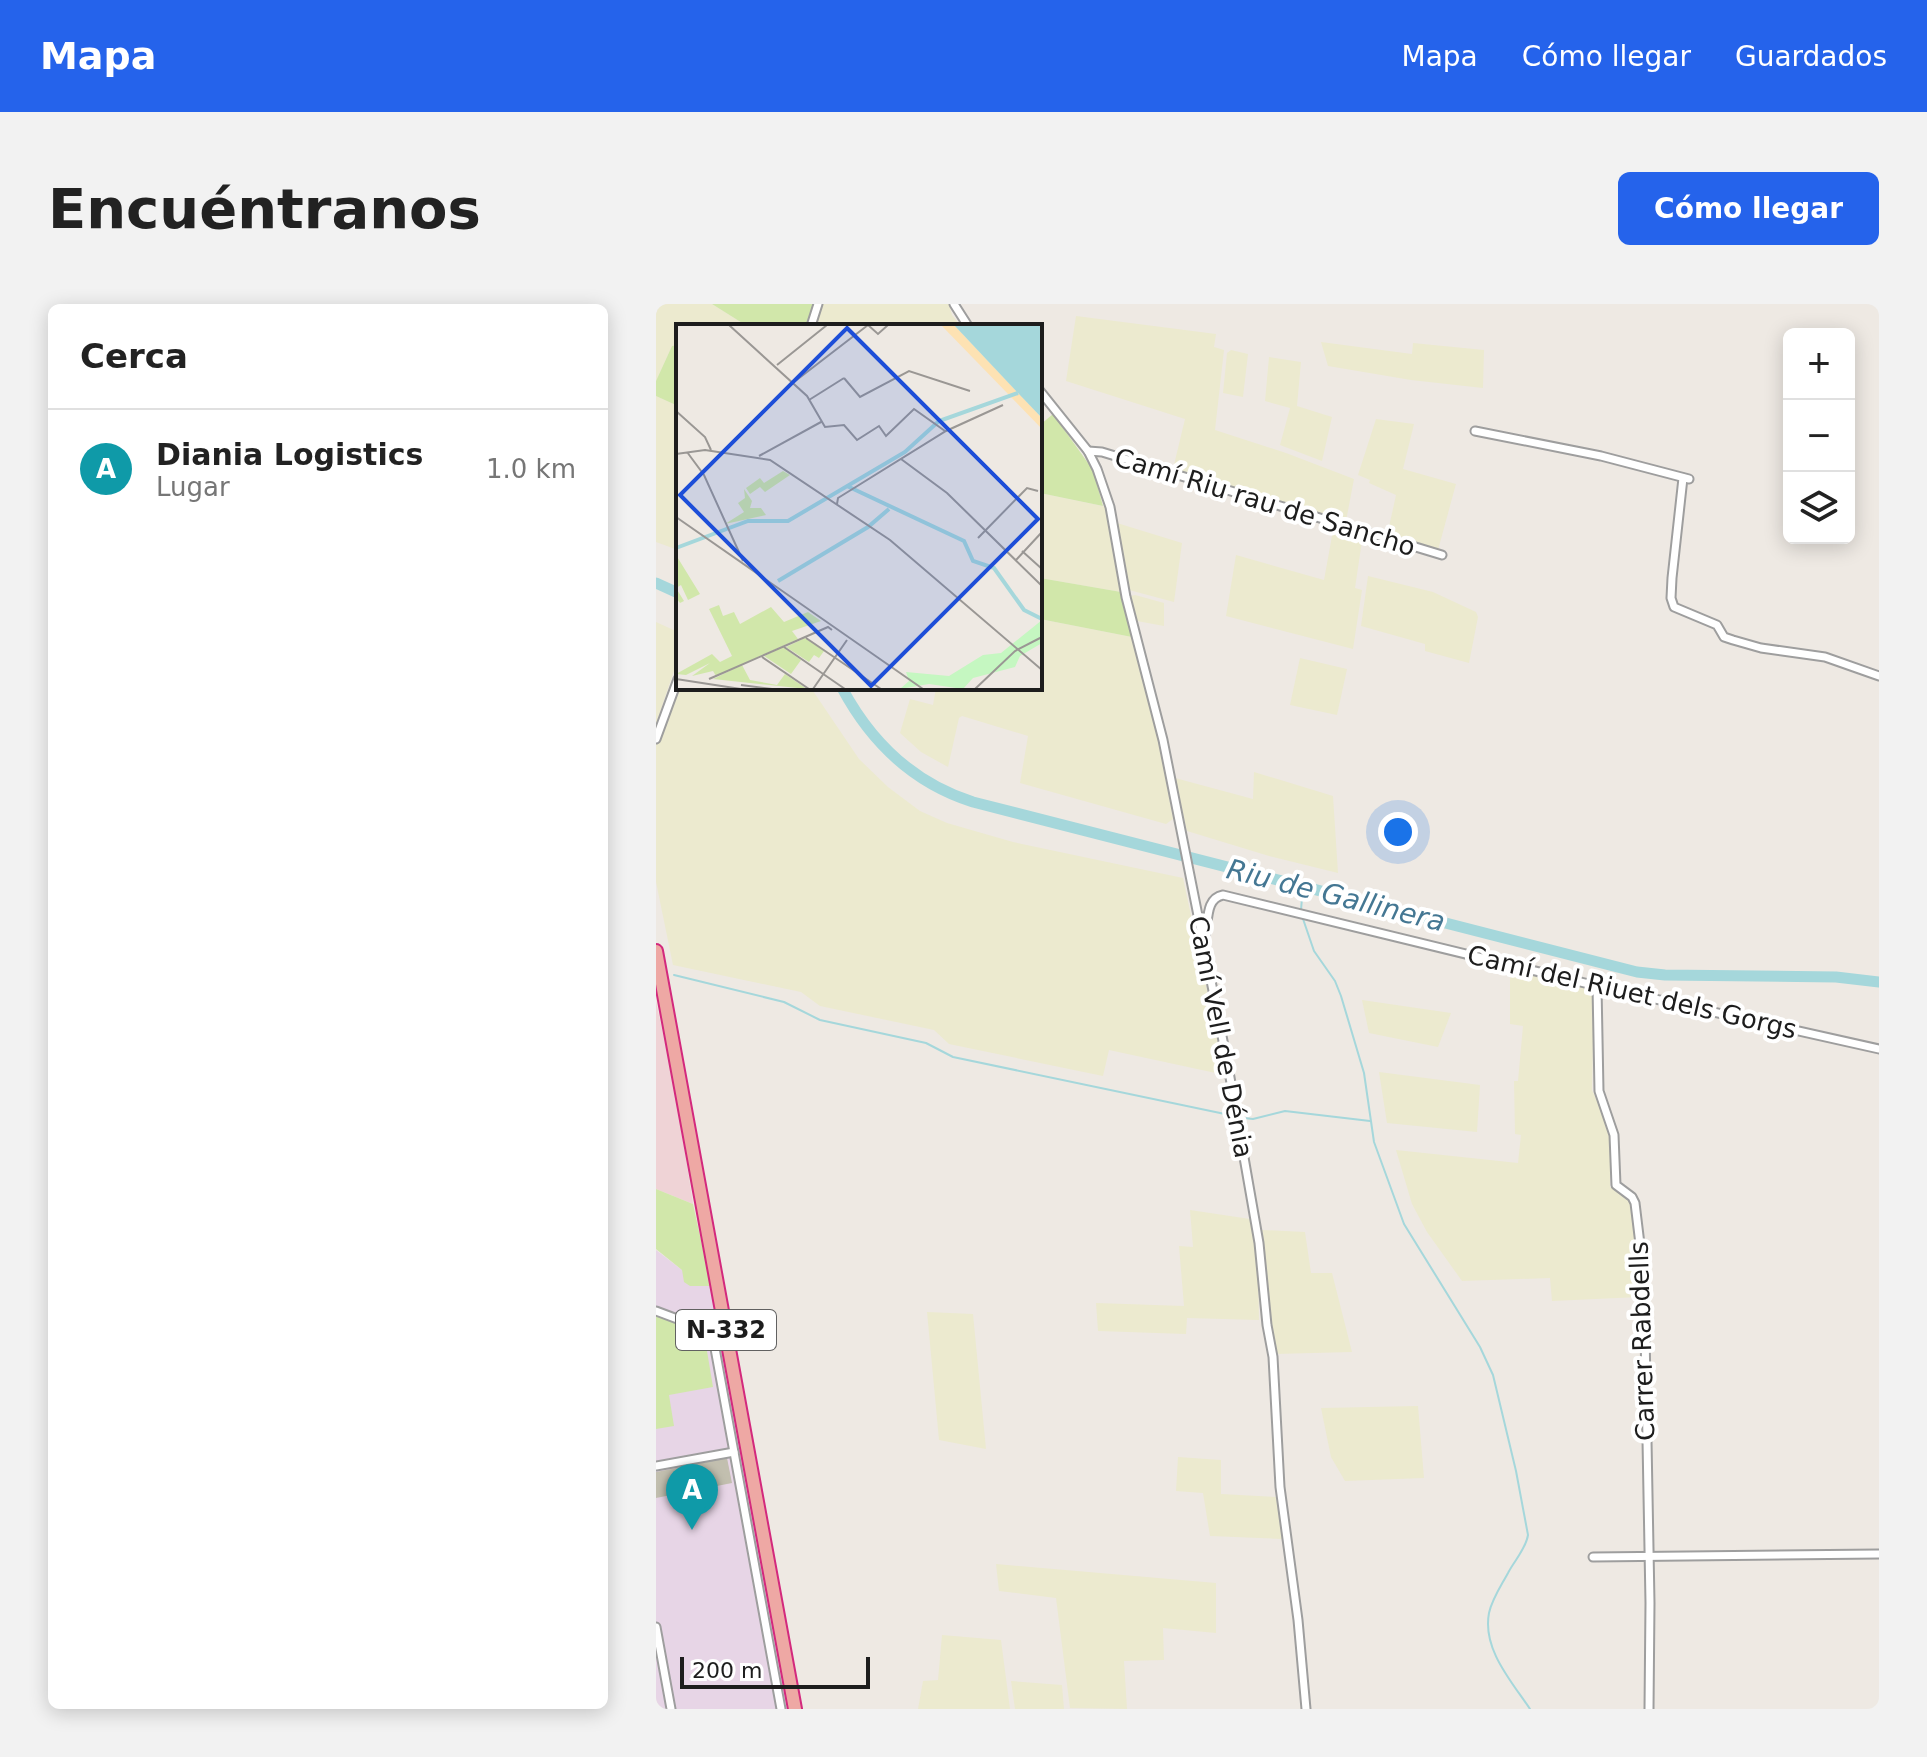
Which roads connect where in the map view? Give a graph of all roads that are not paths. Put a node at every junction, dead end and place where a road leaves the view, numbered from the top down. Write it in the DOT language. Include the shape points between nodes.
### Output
graph roads {
  1 [pos="818,304"];
  2 [pos="954,304"];
  3 [pos="812,324"];
  4 [pos="967,324"];
  5 [pos="1042,394"];
  6 [pos="1475,431"];
  7 [pos="1088,451"];
  8 [pos="1442,555"];
  9 [pos="1879,676"];
  10 [pos="676,684"];
  11 [pos="656,739"];
  12 [pos="1209,912"];
  13 [pos="1198,915"];
  14 [pos="1203,942"];
  15 [pos="656,951"];
  16 [pos="1597,986"];
  17 [pos="1879,1049"];
  18 [pos="656,1311"];
  19 [pos="734,1452"];
  20 [pos="656,1466"];
  21 [pos="1879,1554"];
  22 [pos="1593,1557"];
  23 [pos="1648,1557"];
  24 [pos="656,1627"];
  25 [pos="671,1709"];
  26 [pos="781,1709"];
  27 [pos="795,1709"];
  28 [pos="1306,1709"];
  29 [pos="1649,1709"];
  1 -- 3 [label="street"];
  2 -- 4 [label="street"];
  5 -- 7 [label="street, Camí Vell de Dénia"];
  6 -- 9 [label="street" via="1686,479 1672,578 1674,607 1717,625 1724,637 1825,657"];
  7 -- 8 [label="street, Camí Riu rau de Sancho"];
  7 -- 13 [label="street, Camí Vell de Dénia" via="1110,507"];
  10 -- 11 [label="street"];
  12 -- 13 [label="street, Camí del Riuet dels Gorgs"];
  12 -- 14 [label="street"];
  12 -- 16 [label="street, Camí del Riuet dels Gorgs" via="1210,902 1223,895"];
  13 -- 14 [label="street, Camí Vell de Dénia"];
  14 -- 28 [label="street, Camí Vell de Dénia" via="1259,1243"];
  15 -- 27 [label="highway, N-332"];
  16 -- 17 [label="street, Camí del Riuet dels Gorgs"];
  16 -- 23 [label="street, Carrer Rabdells" via="1600,1100 1614,1135 1616,1185 1635,1203 1642,1254"];
  18 -- 19 [label="street" via="712,1332"];
  19 -- 20 [label="street"];
  19 -- 26 [label="street"];
  21 -- 23 [label="street"];
  22 -- 23 [label="street"];
  23 -- 29 [label="street, Carrer Rabdells"];
  24 -- 25 [label="street"];
}
